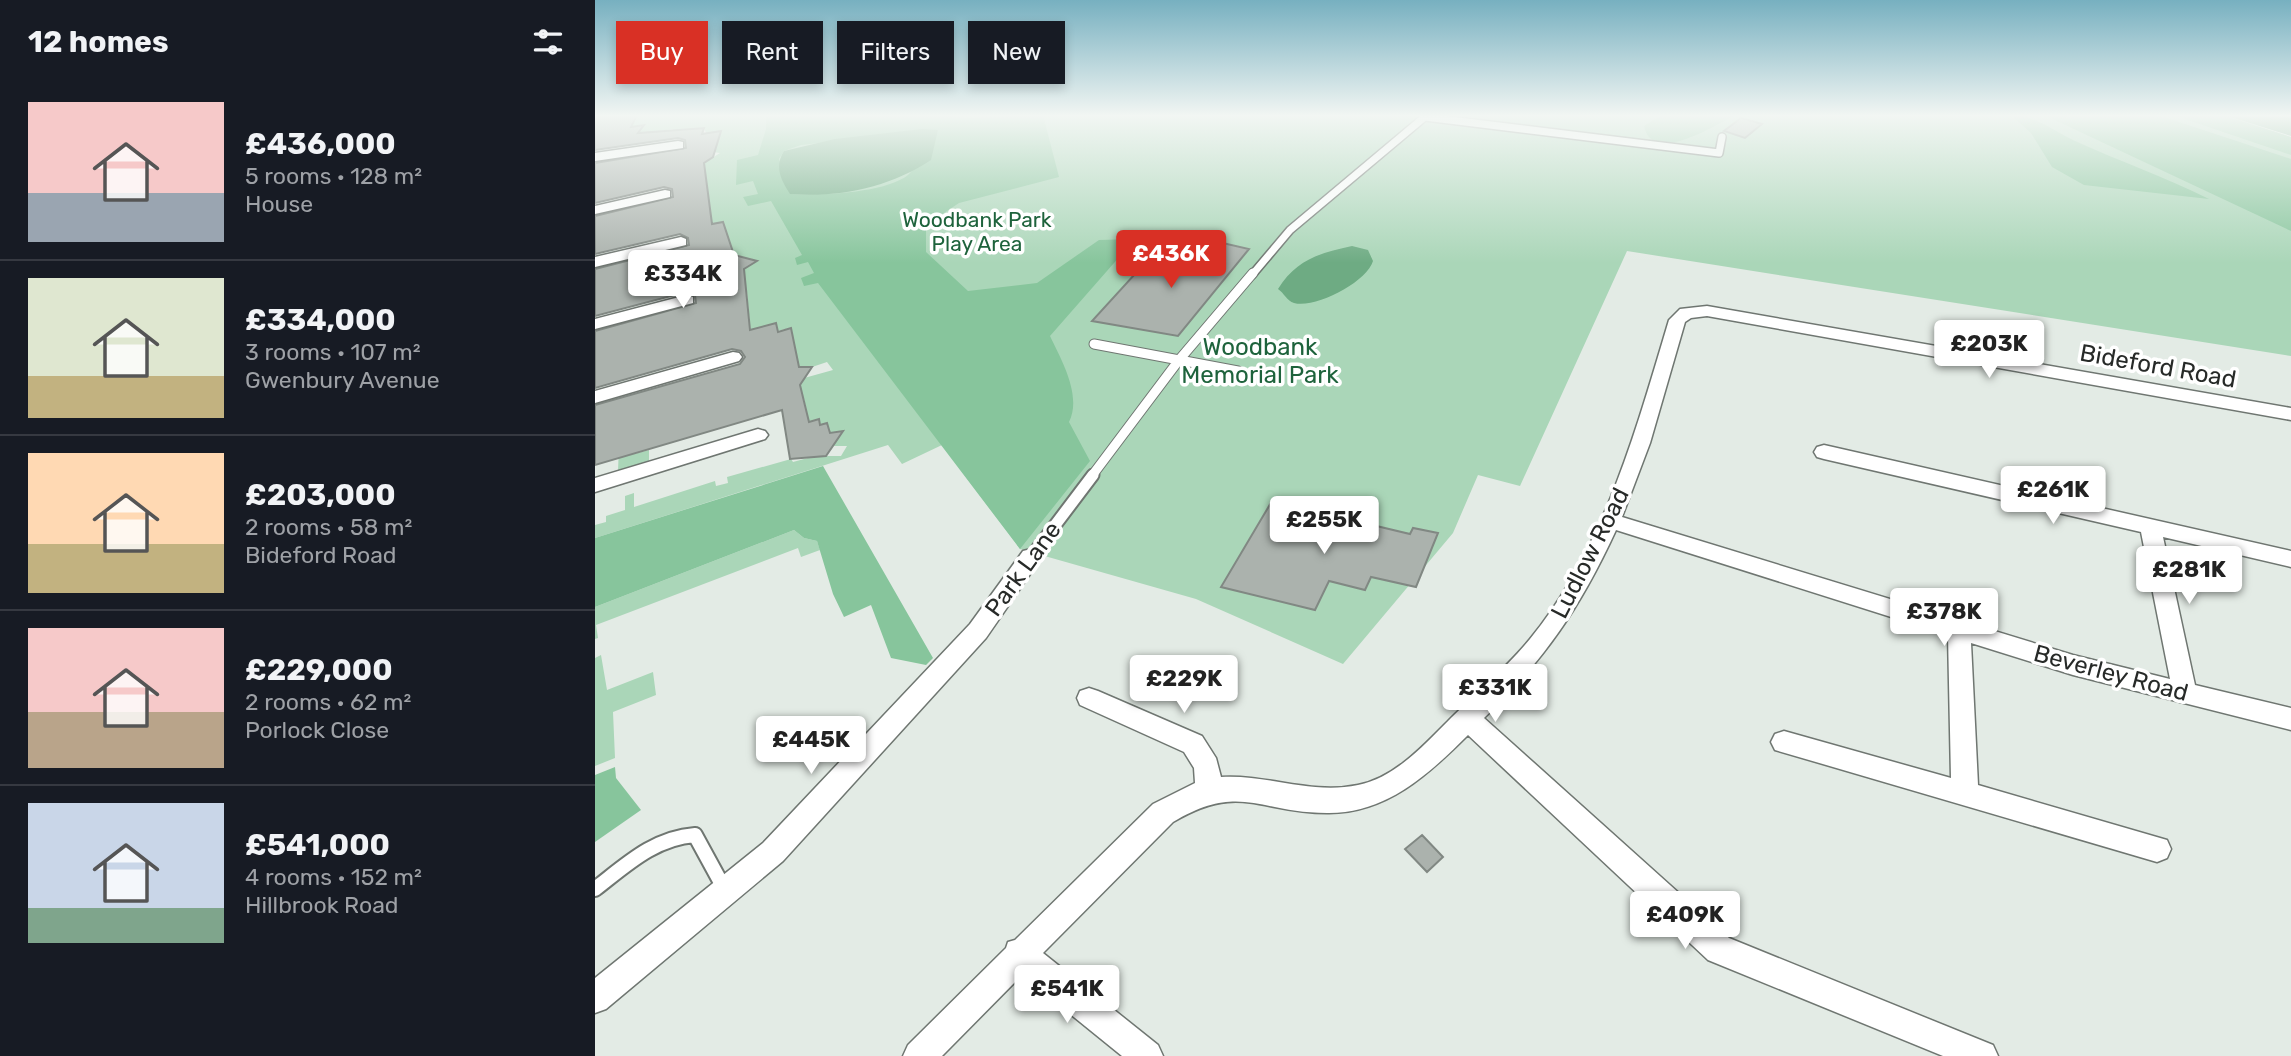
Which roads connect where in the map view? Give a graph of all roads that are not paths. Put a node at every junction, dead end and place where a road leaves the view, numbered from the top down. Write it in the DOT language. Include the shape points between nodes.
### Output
graph roads {
  1 [pos="1368,164"];
  2 [pos="665,194"];
  3 [pos="595,210"];
  4 [pos="681,242"];
  5 [pos="595,262"];
  6 [pos="687,300"];
  7 [pos="1686,313"];
  8 [pos="595,324"];
  9 [pos="1094,344"];
  10 [pos="733,358"];
  11 [pos="1179,360"];
  12 [pos="1238,370"];
  13 [pos="595,397"];
  14 [pos="2291,414"];
  15 [pos="758,435"];
  16 [pos="1824,452"];
  17 [pos="595,485"];
  18 [pos="1611,521"];
  19 [pos="2150,527"];
  20 [pos="1031,557"];
  21 [pos="2291,559"];
  22 [pos="1959,630"];
  23 [pos="2185,693"];
  24 [pos="1089,698"];
  25 [pos="1468,719"];
  26 [pos="2291,719"];
  27 [pos="1784,743"];
  28 [pos="1209,789"];
  29 [pos="1965,792"];
  30 [pos="2157,849"];
  31 [pos="595,889"];
  32 [pos="725,891"];
  33 [pos="1019,953"];
  34 [pos="595,998"];
  35 [pos="919,1056"];
  36 [pos="1147,1056"];
  37 [pos="1982,1056"];
  1 -- 11 [label="lane, Park Lane" via="1290,230"];
  2 -- 3 [label="street"];
  4 -- 5 [label="street"];
  6 -- 8 [label="street"];
  7 -- 14 [label="street, Bideford Road" via="1707,311"];
  7 -- 18 [label="street, Ludlow Road" via="1677,320 1650,415"];
  9 -- 11 [label="lane"];
  10 -- 13 [label="street"];
  11 -- 12 [label="lane"];
  11 -- 20 [label="lane, Park Lane"];
  15 -- 17 [label="street"];
  16 -- 19 [label="street"];
  18 -- 22 [label="street, Beverley Road"];
  18 -- 25 [label="street, Ludlow Road" via="1548,634"];
  19 -- 21 [label="street"];
  19 -- 23 [label="street"];
  20 -- 32 [label="street, Park Lane" via="978,631 773,852"];
  22 -- 23 [label="street, Beverley Road" via="2073,666"];
  22 -- 29 [label="street"];
  23 -- 26 [label="street, Beverley Road"];
  24 -- 28 [label="street" via="1193,744 1207,766"];
  25 -- 28 [label="street, Ludlow Road" via="1429,758 1380,789 1358,797 1299,799 1241,786"];
  25 -- 37 [label="street" via="1719,949"];
  27 -- 29 [label="street"];
  28 -- 33 [label="street, Ludlow Road" via="1182,799 1163,813"];
  29 -- 30 [label="street"];
  31 -- 32 [label="lane" via="653,847 677,835 695,835"];
  32 -- 34 [label="street, Park Lane"];
  33 -- 35 [label="street, Ludlow Road"];
  33 -- 36 [label="street"];
}
